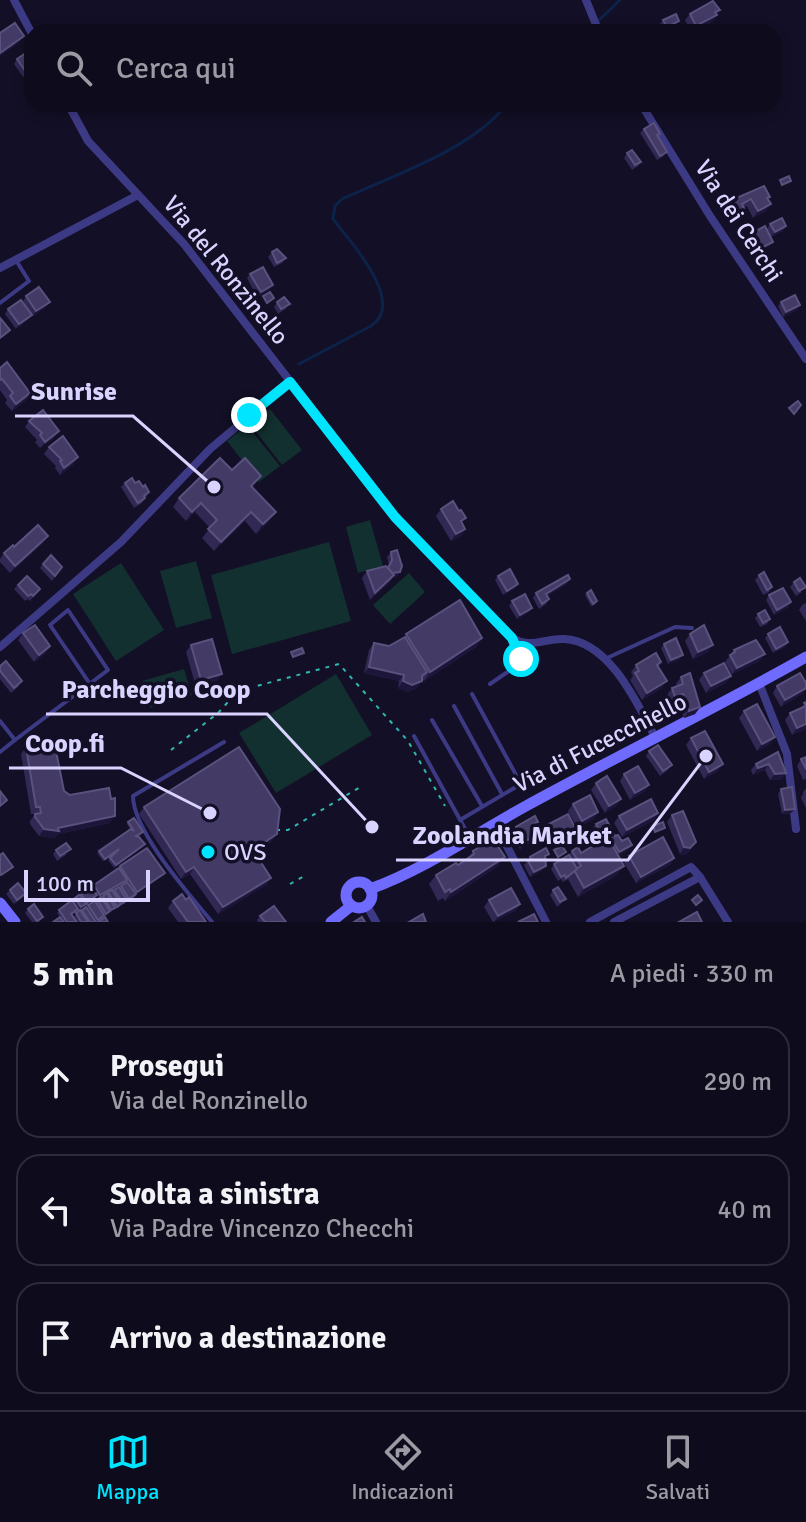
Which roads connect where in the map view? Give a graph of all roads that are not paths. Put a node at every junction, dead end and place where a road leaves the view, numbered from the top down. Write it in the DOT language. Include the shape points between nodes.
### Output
graph roads {
  1 [pos="14,0"];
  2 [pos="586,0"];
  3 [pos="27,24"];
  4 [pos="596,24"];
  5 [pos="72,112"];
  6 [pos="646,112"];
  7 [pos="138,195"];
  8 [pos="15,260"];
  9 [pos="0,268"];
  10 [pos="0,303"];
  11 [pos="806,359"];
  12 [pos="290,382"];
  13 [pos="692,628"];
  14 [pos="0,647"];
  15 [pos="806,657"];
  16 [pos="604,659"];
  17 [pos="519,664"];
  18 [pos="759,683"];
  19 [pos="90,684"];
  20 [pos="490,684"];
  21 [pos="472,694"];
  22 [pos="454,706"];
  23 [pos="432,720"];
  24 [pos="0,721"];
  25 [pos="414,736"];
  26 [pos="656,739"];
  27 [pos="15,740"];
  28 [pos="224,742"];
  29 [pos="0,752"];
  30 [pos="502,794"];
  31 [pos="482,806"];
  32 [pos="460,820"];
  33 [pos="495,823"];
  34 [pos="796,829"];
  35 [pos="470,837"];
  36 [pos="700,877"];
  37 [pos="370,889"];
  38 [pos="0,903"];
  39 [pos="351,906"];
  40 [pos="367,906"];
  41 [pos="333,918"];
  42 [pos="15,922"];
  43 [pos="212,922"];
  44 [pos="376,922"];
  45 [pos="546,922"];
  46 [pos="590,922"];
  47 [pos="614,922"];
  48 [pos="728,922"];
  1 -- 3 [label="street"];
  2 -- 4 [label="street"];
  5 -- 7 [label="street, Via del Ronzinello" via="88,141"];
  6 -- 11 [label="street, Via dei Cerchi"];
  7 -- 8 [label="street"];
  7 -- 12 [label="street, Via del Ronzinello" via="184,244"];
  8 -- 9 [label="street"];
  8 -- 10 [label="lane" via="29,281"];
  12 -- 14 [label="street" via="210,449 121,542"];
  12 -- 16 [label="street, Via del Ronzinello" via="395,517 512,638 534,644 573,640"];
  13 -- 16 [label="lane" via="675,627"];
  15 -- 18 [label="main road, Via di Fucecchiello"];
  16 -- 26 [label="street, Via del Ronzinello" via="625,681"];
  17 -- 20 [label="lane"];
  18 -- 26 [label="main road, Via di Fucecchiello"];
  18 -- 34 [label="street" via="787,754"];
  19 -- 19 [label="lane" via="108,670 68,610 50,625"];
  19 -- 27 [label="lane"];
  21 -- 30 [label="lane" via="521,784"];
  22 -- 30 [label="lane"];
  23 -- 31 [label="lane"];
  24 -- 27 [label="lane"];
  25 -- 32 [label="lane"];
  26 -- 33 [label="main road, Via di Fucecchiello"];
  27 -- 29 [label="lane"];
  28 -- 43 [label="lane" via="133,796 133,809 152,844"];
  30 -- 31 [label="lane"];
  31 -- 32 [label="lane"];
  32 -- 35 [label="lane"];
  33 -- 35 [label="main road, Via di Fucecchiello"];
  33 -- 45 [label="street"];
  35 -- 37 [label="main road, Via di Fucecchiello"];
  36 -- 46 [label="street" via="691,867"];
  36 -- 47 [label="street"];
  36 -- 48 [label="street"];
  37 -- 39 [label="main road, Via di Fucecchiello" via="361,883 349,886"];
  37 -- 40 [label="main road"];
  38 -- 42 [label="main road"];
  39 -- 40 [label="main road"];
  39 -- 41 [label="main road, Via di Fucecchiello"];
  40 -- 44 [label="street"];
}
